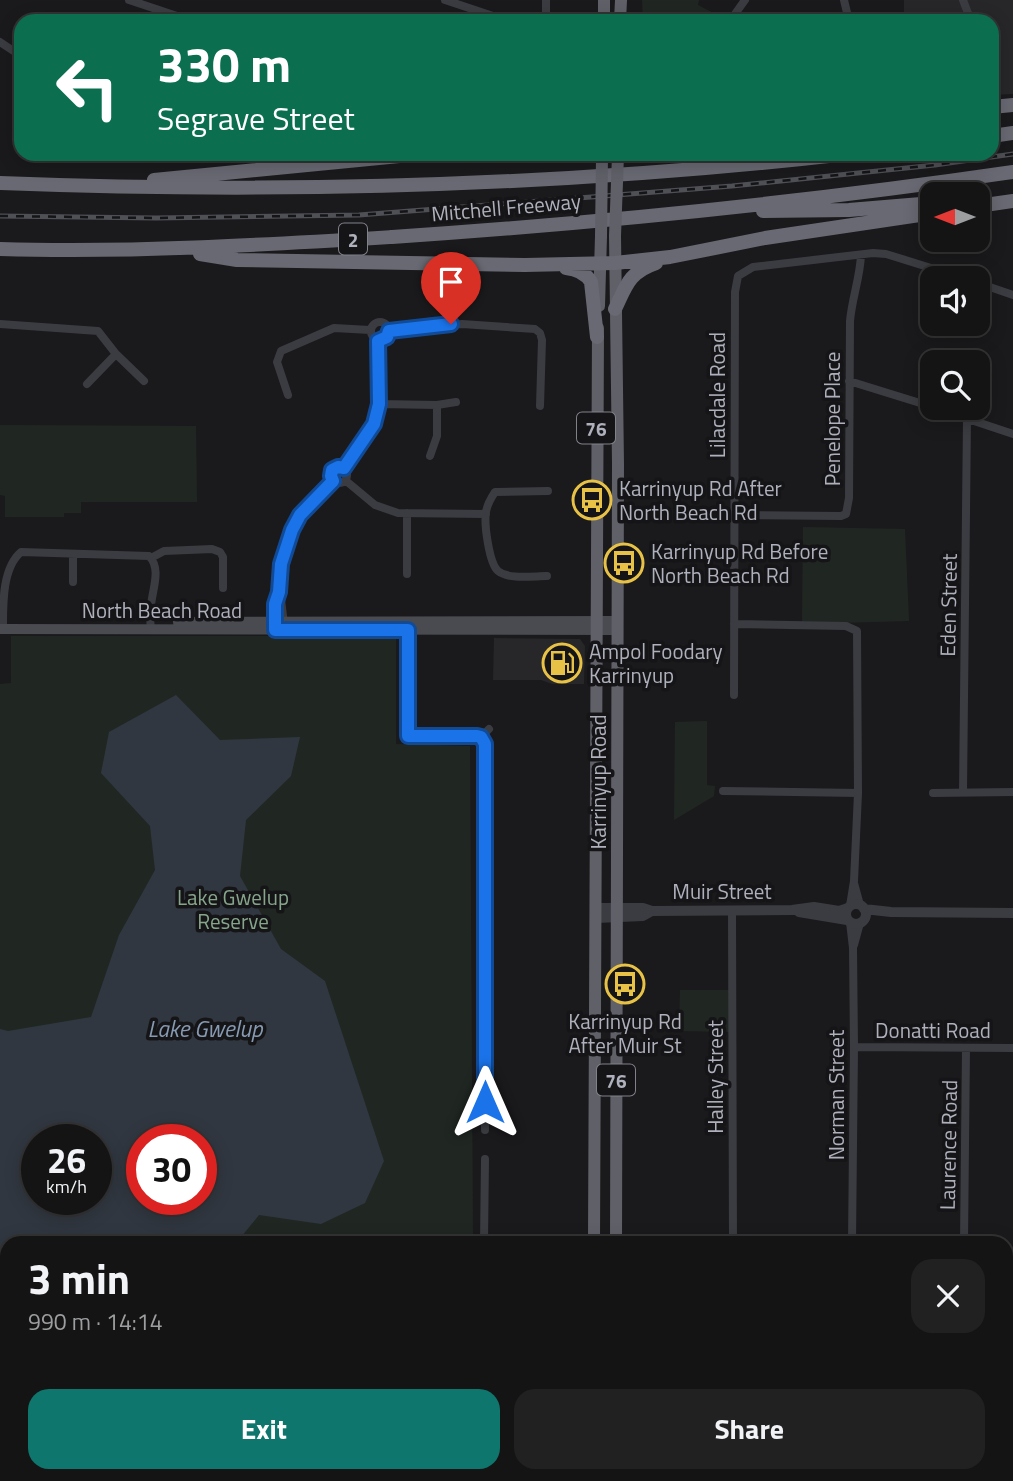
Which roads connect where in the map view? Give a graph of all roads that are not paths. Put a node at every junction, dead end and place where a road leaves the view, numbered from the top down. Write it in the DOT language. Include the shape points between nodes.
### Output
graph roads {
  1 [pos="129,0"];
  2 [pos="445,0"];
  3 [pos="171,14"];
  4 [pos="487,14"];
  5 [pos="339,161"];
  6 [pos="603,161"];
  7 [pos="618,161"];
  8 [pos="774,161"];
  9 [pos="1013,172"];
  10 [pos="0,183"];
  11 [pos="93,187"];
  12 [pos="990,199"];
  13 [pos="1013,199"];
  14 [pos="920,204"];
  15 [pos="990,204"];
  16 [pos="720,209"];
  17 [pos="920,215"];
  18 [pos="168,248"];
  19 [pos="0,249"];
  20 [pos="861,255"];
  21 [pos="670,257"];
  22 [pos="608,263"];
  23 [pos="525,265"];
  24 [pos="924,266"];
  25 [pos="990,287"];
  26 [pos="1013,295"];
  27 [pos="615,309"];
  28 [pos="0,324"];
  29 [pos="370,330"];
  30 [pos="389,331"];
  31 [pos="597,337"];
  32 [pos="378,341"];
  33 [pos="116,354"];
  34 [pos="596,380"];
  35 [pos="618,380"];
  36 [pos="144,381"];
  37 [pos="849,381"];
  38 [pos="87,384"];
  39 [pos="288,395"];
  40 [pos="456,402"];
  41 [pos="920,403"];
  42 [pos="379,404"];
  43 [pos="438,405"];
  44 [pos="540,406"];
  45 [pos="967,420"];
  46 [pos="973,420"];
  47 [pos="1013,434"];
  48 [pos="430,456"];
  49 [pos="344,468"];
  50 [pos="345,480"];
  51 [pos="333,481"];
  52 [pos="548,491"];
  53 [pos="407,513"];
  54 [pos="485,514"];
  55 [pos="735,515"];
  56 [pos="73,555"];
  57 [pos="151,558"];
  58 [pos="4,572"];
  59 [pos="407,573"];
  60 [pos="547,576"];
  61 [pos="73,582"];
  62 [pos="223,588"];
  63 [pos="734,624"];
  64 [pos="1,625"];
  65 [pos="279,625"];
  66 [pos="595,625"];
  67 [pos="617,625"];
  68 [pos="153,626"];
  69 [pos="408,626"];
  70 [pos="734,695"];
  71 [pos="489,729"];
  72 [pos="481,737"];
  73 [pos="723,791"];
  74 [pos="963,792"];
  75 [pos="1013,792"];
  76 [pos="858,793"];
  77 [pos="933,793"];
  78 [pos="855,907"];
  79 [pos="792,910"];
  80 [pos="732,911"];
  81 [pos="891,912"];
  82 [pos="596,913"];
  83 [pos="617,913"];
  84 [pos="1013,913"];
  85 [pos="855,921"];
  86 [pos="854,1047"];
  87 [pos="966,1048"];
  88 [pos="1013,1048"];
  89 [pos="485,1130"];
  90 [pos="485,1159"];
  91 [pos="484,1236"];
  92 [pos="594,1236"];
  93 [pos="616,1236"];
  94 [pos="733,1236"];
  95 [pos="852,1236"];
  96 [pos="964,1236"];
  1 -- 3 [label="street"];
  2 -- 4 [label="street"];
  5 -- 11 [label="highway"];
  6 -- 22 [label="highway, Karrinyup Road / 76, bridge" via="601,236"];
  7 -- 22 [label="highway, Karrinyup Road / 76, bridge" via="615,236"];
  8 -- 11 [label="highway, Mitchell Freeway" via="476,184"];
  9 -- 16 [label="highway, Mitchell Freeway / 2"];
  10 -- 11 [label="highway, Mitchell Freeway"];
  12 -- 13 [label="highway"];
  13 -- 15 [label="highway"];
  14 -- 16 [label="highway" via="796,212"];
  16 -- 18 [label="highway, Mitchell Freeway / 2" via="474,231"];
  17 -- 21 [label="highway"];
  18 -- 19 [label="highway, Mitchell Freeway / 2"];
  18 -- 23 [label="highway" via="237,260"];
  20 -- 24 [label="street, Lilacdale Road" via="886,254"];
  20 -- 37 [label="street, Penelope Place" via="852,303"];
  20 -- 55 [label="street, Lilacdale Road" via="753,267 738,276"];
  21 -- 22 [label="highway"];
  21 -- 27 [label="highway" via="638,272"];
  22 -- 23 [label="highway"];
  22 -- 27 [label="highway, Karrinyup Road / 76"];
  22 -- 31 [label="highway, Karrinyup Road / 76"];
  23 -- 31 [label="highway" via="569,268 588,277"];
  25 -- 26 [label="street"];
  27 -- 35 [label="highway, Karrinyup Road / 76"];
  28 -- 33 [label="street" via="98,331"];
  29 -- 30 [label="street" via="380,322"];
  29 -- 32 [label="street"];
  29 -- 39 [label="street" via="334,328 281,351 277,362"];
  30 -- 32 [label="street"];
  30 -- 44 [label="street" via="462,324 535,329 541,337"];
  31 -- 34 [label="highway, Karrinyup Road / 76"];
  32 -- 42 [label="street"];
  33 -- 36 [label="street"];
  33 -- 38 [label="street"];
  34 -- 35 [label="highway"];
  34 -- 66 [label="highway, Karrinyup Road / 76"];
  35 -- 67 [label="highway, Karrinyup Road / 76"];
  37 -- 41 [label="street"];
  37 -- 55 [label="street, Penelope Place" via="846,514"];
  40 -- 43 [label="street"];
  42 -- 43 [label="street"];
  42 -- 49 [label="street" via="374,424"];
  43 -- 48 [label="street" via="437,436"];
  45 -- 74 [label="street, Eden Street"];
  46 -- 47 [label="street"];
  49 -- 50 [label="street"];
  49 -- 51 [label="street" via="332,470"];
  50 -- 51 [label="street"];
  50 -- 53 [label="street" via="375,505"];
  51 -- 65 [label="street" via="292,530 275,604"];
  52 -- 54 [label="street" via="495,492"];
  53 -- 54 [label="street"];
  53 -- 59 [label="street"];
  54 -- 60 [label="street" via="491,563 499,572"];
  55 -- 63 [label="street, Lilacdale Road"];
  56 -- 57 [label="street"];
  56 -- 58 [label="street" via="21,552"];
  56 -- 61 [label="street"];
  57 -- 62 [label="street" via="164,551 220,552"];
  57 -- 68 [label="street" via="155,566"];
  58 -- 64 [label="street"];
  63 -- 70 [label="street, Lilacdale Road"];
  63 -- 76 [label="street" via="854,629 858,635"];
  64 -- 68 [label="main road, North Beach Road"];
  65 -- 68 [label="main road, North Beach Road"];
  65 -- 69 [label="main road, North Beach Road"];
  66 -- 67 [label="main road, North Beach Road"];
  66 -- 69 [label="main road, North Beach Road"];
  66 -- 82 [label="highway, Karrinyup Road / 76"];
  67 -- 83 [label="highway, Karrinyup Road / 76"];
  69 -- 72 [label="street" via="408,736"];
  71 -- 72 [label="street"];
  72 -- 89 [label="street" via="485,744"];
  73 -- 76 [label="street"];
  74 -- 75 [label="street"];
  74 -- 77 [label="street"];
  76 -- 78 [label="street"];
  78 -- 79 [label="street, Muir Street"];
  78 -- 81 [label="street, Muir Street"];
  78 -- 85 [label="street" via="846,914"];
  78 -- 85 [label="street" via="866,916"];
  79 -- 80 [label="street, Muir Street"];
  79 -- 85 [label="street, Muir Street"];
  80 -- 83 [label="street, Muir Street"];
  80 -- 94 [label="street, Halley Street"];
  81 -- 84 [label="street, Muir Street"];
  81 -- 85 [label="street, Muir Street"];
  82 -- 83 [label="street, Muir Street"];
  82 -- 92 [label="highway, Karrinyup Road / 76"];
  83 -- 93 [label="highway, Karrinyup Road / 76"];
  85 -- 86 [label="street, Norman Street"];
  86 -- 87 [label="street, Donatti Road"];
  86 -- 95 [label="street, Norman Street"];
  87 -- 88 [label="street, Donatti Road"];
  87 -- 96 [label="street, Laurence Road"];
  90 -- 91 [label="street"];
}
